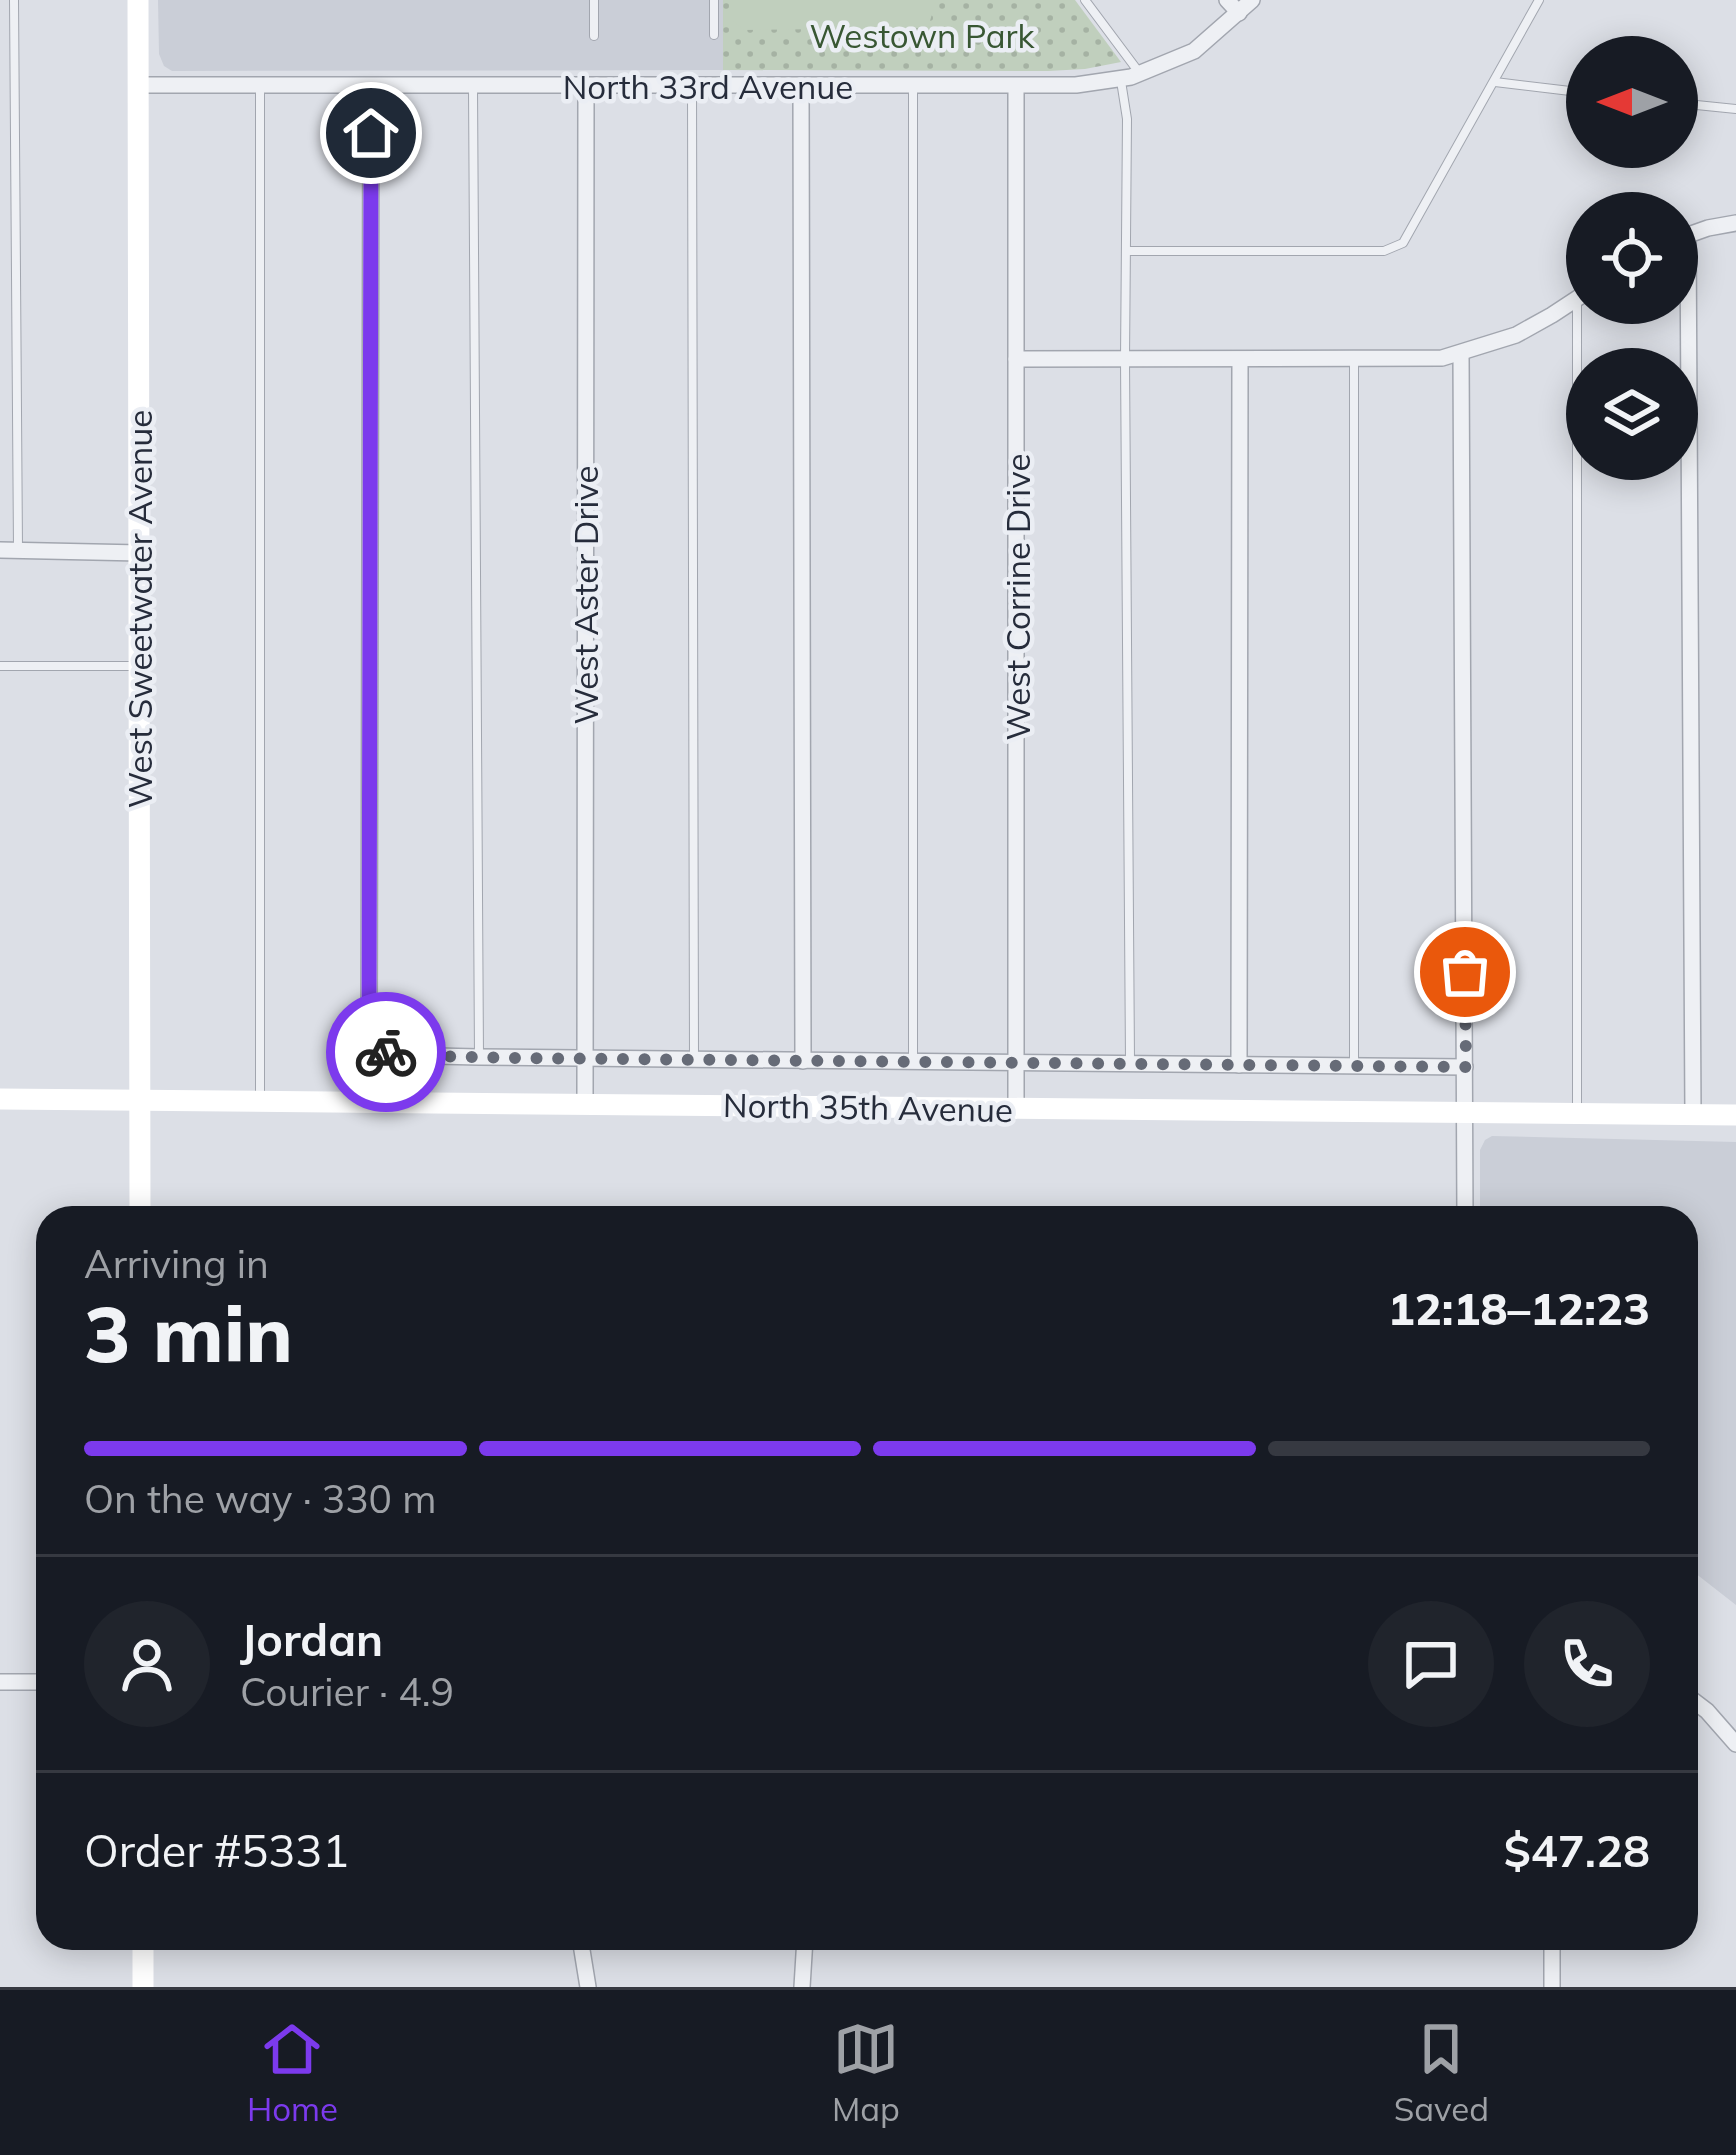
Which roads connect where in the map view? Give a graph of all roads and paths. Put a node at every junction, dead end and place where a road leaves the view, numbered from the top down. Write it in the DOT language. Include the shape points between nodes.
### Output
graph roads {
  1 [pos="14,0"];
  2 [pos="138,0"];
  3 [pos="594,0"];
  4 [pos="714,0"];
  5 [pos="1085,0"];
  6 [pos="1226,0"];
  7 [pos="1252,0"];
  8 [pos="1539,0"];
  9 [pos="1239,13"];
  10 [pos="714,35"];
  11 [pos="594,36"];
  12 [pos="1140,74"];
  13 [pos="1120,80"];
  14 [pos="1495,82"];
  15 [pos="139,85"];
  16 [pos="260,86"];
  17 [pos="371,86"];
  18 [pos="473,86"];
  19 [pos="586,86"];
  20 [pos="692,86"];
  21 [pos="801,86"];
  22 [pos="913,86"];
  23 [pos="1016,86"];
  24 [pos="1566,90"];
  25 [pos="1698,105"];
  26 [pos="1736,109"];
  27 [pos="1736,223"];
  28 [pos="1698,231"];
  29 [pos="1127,251"];
  30 [pos="1566,305"];
  31 [pos="1582,324"];
  32 [pos="1690,324"];
  33 [pos="1461,353"];
  34 [pos="1016,359"];
  35 [pos="1125,360"];
  36 [pos="1240,360"];
  37 [pos="1354,360"];
  38 [pos="0,550"];
  39 [pos="18,550"];
  40 [pos="140,553"];
  41 [pos="0,666"];
  42 [pos="139,666"];
  43 [pos="479,1057"];
  44 [pos="585,1058"];
  45 [pos="694,1059"];
  46 [pos="803,1061"];
  47 [pos="913,1062"];
  48 [pos="1017,1062"];
  49 [pos="1130,1064"];
  50 [pos="1239,1065"];
  51 [pos="1354,1066"];
  52 [pos="1466,1067"];
  53 [pos="0,1099"];
  54 [pos="140,1100"];
  55 [pos="260,1102"];
  56 [pos="585,1104"];
  57 [pos="1016,1108"];
  58 [pos="1466,1114"];
  59 [pos="1577,1114"];
  60 [pos="1693,1115"];
  61 [pos="1736,1115"];
  62 [pos="140,1206"];
  63 [pos="1465,1206"];
  64 [pos="0,1682"];
  65 [pos="36,1682"];
  66 [pos="1698,1704"];
  67 [pos="1736,1744"];
  68 [pos="143,1950"];
  69 [pos="582,1950"];
  70 [pos="804,1950"];
  71 [pos="1552,1950"];
  72 [pos="143,1987"];
  73 [pos="588,1987"];
  74 [pos="802,1987"];
  75 [pos="1552,1987"];
  1 -- 39 [label="lane"];
  2 -- 15 [label="main road, West Sweetwater Avenue"];
  3 -- 11 [label="lane"];
  4 -- 10 [label="lane"];
  5 -- 12 [label="lane"];
  6 -- 9 [label="street"];
  7 -- 9 [label="street, North 33rd Avenue"];
  8 -- 14 [label="lane"];
  9 -- 12 [label="street, North 33rd Avenue" via="1195,51"];
  12 -- 13 [label="street, North 33rd Avenue"];
  13 -- 23 [label="street, North 33rd Avenue"];
  13 -- 29 [label="lane"];
  14 -- 24 [label="lane"];
  14 -- 29 [label="lane" via="1403,243 1384,250"];
  15 -- 16 [label="street, North 33rd Avenue"];
  15 -- 40 [label="main road, West Sweetwater Avenue"];
  16 -- 17 [label="street, North 33rd Avenue"];
  16 -- 55 [label="lane"];
  17 -- 18 [label="street, North 33rd Avenue"];
  17 -- 43 [label="street, North 35th Avenue" via="369,1028 374,1046 393,1055"];
  18 -- 19 [label="street, North 33rd Avenue"];
  18 -- 43 [label="lane"];
  19 -- 20 [label="street, North 33rd Avenue"];
  19 -- 44 [label="street, West Aster Drive"];
  20 -- 21 [label="street, North 33rd Avenue"];
  20 -- 45 [label="lane"];
  21 -- 22 [label="street, North 33rd Avenue"];
  21 -- 46 [label="street"];
  22 -- 23 [label="street, North 33rd Avenue"];
  22 -- 47 [label="lane"];
  23 -- 34 [label="street, West Corrine Drive"];
  25 -- 26 [label="lane"];
  27 -- 28 [label="street"];
  29 -- 35 [label="lane"];
  30 -- 33 [label="street" via="1516,335"];
  31 -- 59 [label="lane"];
  32 -- 60 [label="street"];
  33 -- 37 [label="street"];
  33 -- 52 [label="street"];
  34 -- 35 [label="street"];
  34 -- 48 [label="street, West Corrine Drive"];
  35 -- 36 [label="street"];
  35 -- 49 [label="lane"];
  36 -- 37 [label="street"];
  36 -- 50 [label="street"];
  37 -- 51 [label="lane"];
  38 -- 39 [label="street"];
  39 -- 40 [label="street"];
  40 -- 42 [label="main road, West Sweetwater Avenue"];
  41 -- 42 [label="lane"];
  42 -- 54 [label="main road, West Sweetwater Avenue"];
  43 -- 44 [label="street, North 35th Avenue"];
  44 -- 45 [label="street, North 35th Avenue"];
  44 -- 56 [label="street, West Aster Drive"];
  45 -- 46 [label="street, North 35th Avenue"];
  46 -- 47 [label="street, North 35th Avenue"];
  47 -- 48 [label="street, North 35th Avenue"];
  48 -- 49 [label="street, North 35th Avenue"];
  48 -- 57 [label="street, West Corrine Drive"];
  49 -- 50 [label="street, North 35th Avenue"];
  50 -- 51 [label="street, North 35th Avenue"];
  51 -- 52 [label="street, North 35th Avenue"];
  52 -- 58 [label="street"];
  53 -- 54 [label="main road, North 35th Avenue"];
  54 -- 55 [label="main road, North 35th Avenue"];
  54 -- 62 [label="main road, West Sweetwater Avenue"];
  55 -- 56 [label="main road, North 35th Avenue"];
  56 -- 57 [label="main road, North 35th Avenue"];
  57 -- 58 [label="main road, North 35th Avenue"];
  58 -- 59 [label="main road, North 35th Avenue"];
  58 -- 63 [label="street"];
  59 -- 60 [label="main road, North 35th Avenue"];
  60 -- 61 [label="main road, North 35th Avenue"];
  64 -- 65 [label="street"];
  66 -- 67 [label="street"];
  68 -- 72 [label="main road"];
  69 -- 73 [label="street"];
  70 -- 74 [label="street"];
  71 -- 75 [label="street"];
}
